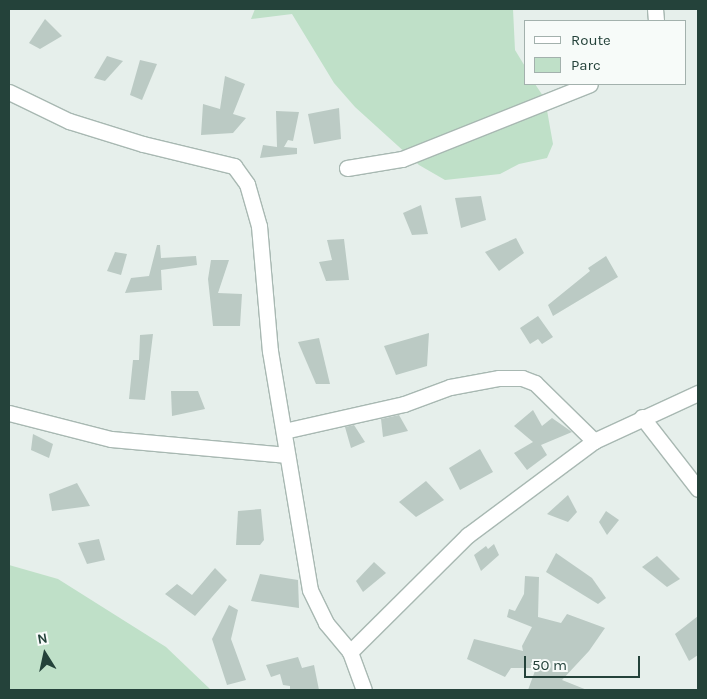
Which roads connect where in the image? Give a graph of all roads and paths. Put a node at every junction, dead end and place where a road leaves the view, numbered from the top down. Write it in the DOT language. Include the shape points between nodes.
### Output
graph roads {
  1 [pos="587,85"];
  2 [pos="9,92"];
  3 [pos="347,168"];
  4 [pos="698,393"];
  5 [pos="9,413"];
  6 [pos="642,416"];
  7 [pos="284,431"];
  8 [pos="594,441"];
  9 [pos="287,455"];
  10 [pos="698,489"];
  11 [pos="350,652"];
  12 [pos="364,690"];
  1 -- 3 [label="street" via="402,159"];
  2 -- 7 [label="street" via="69,121 143,144 234,166 247,184 259,226 270,351"];
  4 -- 6 [label="street"];
  5 -- 9 [label="street" via="112,439"];
  6 -- 8 [label="street"];
  6 -- 10 [label="street"];
  7 -- 8 [label="street" via="404,404 450,387 499,378 522,378 536,383"];
  7 -- 9 [label="street"];
  8 -- 11 [label="street" via="468,534"];
  9 -- 11 [label="street" via="310,590 326,624"];
  11 -- 12 [label="street"];
}
